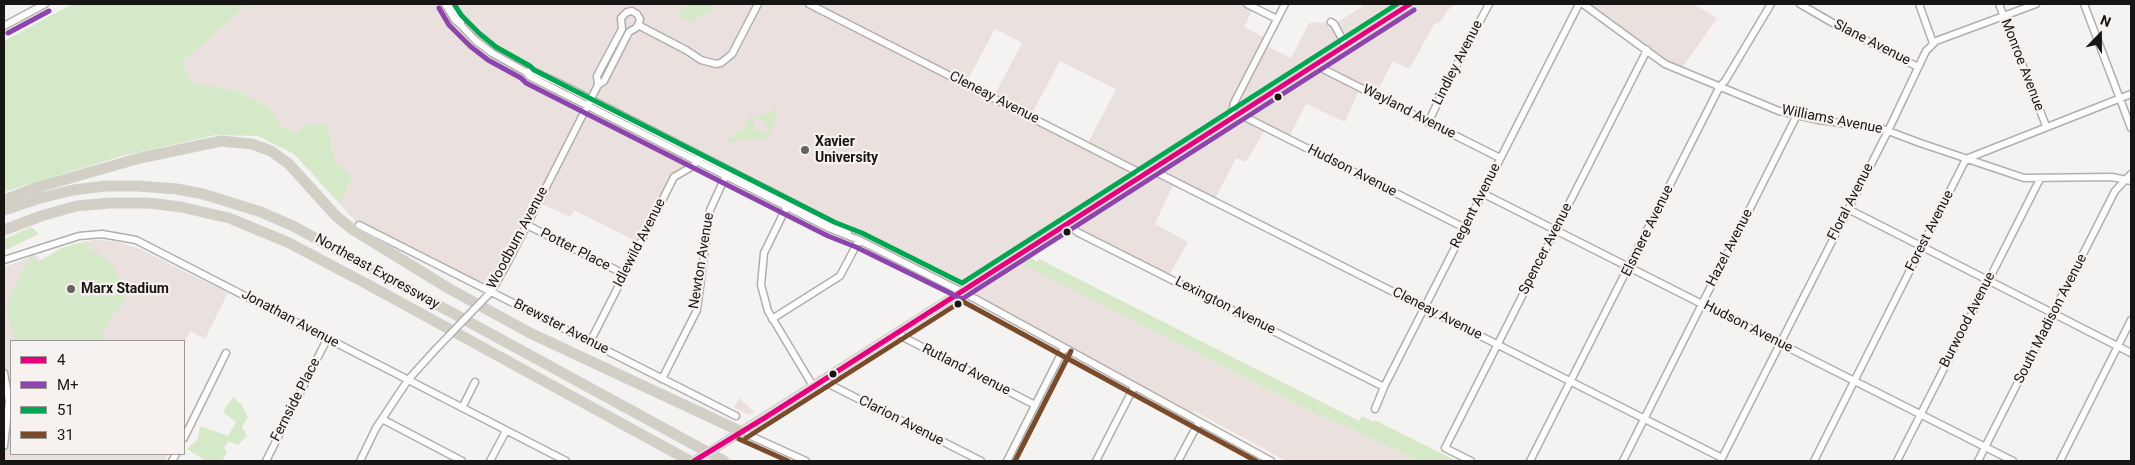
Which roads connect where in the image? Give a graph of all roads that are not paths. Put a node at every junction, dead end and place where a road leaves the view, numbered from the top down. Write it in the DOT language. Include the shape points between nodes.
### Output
graph roads {
  1 [pos="45,4"];
  2 [pos="445,4"];
  3 [pos="452,4"];
  4 [pos="758,4"];
  5 [pos="809,4"];
  6 [pos="1247,4"];
  7 [pos="1285,4"];
  8 [pos="1410,4"];
  9 [pos="1489,4"];
  10 [pos="1578,4"];
  11 [pos="1583,4"];
  12 [pos="1771,4"];
  13 [pos="1800,4"];
  14 [pos="1919,4"];
  15 [pos="1999,4"];
  16 [pos="2036,4"];
  17 [pos="2084,4"];
  18 [pos="2004,16"];
  19 [pos="1277,19"];
  20 [pos="1331,22"];
  21 [pos="461,24"];
  22 [pos="638,25"];
  23 [pos="4,26"];
  24 [pos="1934,43"];
  25 [pos="1346,46"];
  26 [pos="1647,50"];
  27 [pos="1319,64"];
  28 [pos="1918,66"];
  29 [pos="598,85"];
  30 [pos="1720,86"];
  31 [pos="2131,94"];
  32 [pos="2120,98"];
  33 [pos="589,103"];
  34 [pos="1797,115"];
  35 [pos="1235,116"];
  36 [pos="1428,123"];
  37 [pos="2046,126"];
  38 [pos="2131,128"];
  39 [pos="1888,131"];
  40 [pos="698,158"];
  41 [pos="1500,158"];
  42 [pos="1966,158"];
  43 [pos="1152,170"];
  44 [pos="727,173"];
  45 [pos="1144,175"];
  46 [pos="2040,178"];
  47 [pos="2130,178"];
  48 [pos="1482,193"];
  49 [pos="4,200"];
  50 [pos="788,204"];
  51 [pos="1848,209"];
  52 [pos="4,210"];
  53 [pos="1069,223"];
  54 [pos="359,224"];
  55 [pos="527,225"];
  56 [pos="1465,228"];
  57 [pos="4,230"];
  58 [pos="1555,230"];
  59 [pos="859,240"];
  60 [pos="1922,246"];
  61 [pos="4,260"];
  62 [pos="1630,267"];
  63 [pos="624,274"];
  64 [pos="1988,280"];
  65 [pos="491,292"];
  66 [pos="962,292"];
  67 [pos="1702,303"];
  68 [pos="1424,308"];
  69 [pos="2053,313"];
  70 [pos="772,319"];
  71 [pos="2131,320"];
  72 [pos="899,332"];
  73 [pos="327,339"];
  74 [pos="590,342"];
  75 [pos="1498,344"];
  76 [pos="1780,344"];
  77 [pos="2118,346"];
  78 [pos="1064,348"];
  79 [pos="2131,352"];
  80 [pos="226,353"];
  81 [pos="4,373"];
  82 [pos="662,379"];
  83 [pos="408,380"];
  84 [pos="821,380"];
  85 [pos="1571,381"];
  86 [pos="1854,381"];
  87 [pos="475,382"];
  88 [pos="813,386"];
  89 [pos="1134,387"];
  90 [pos="1384,387"];
  91 [pos="1035,405"];
  92 [pos="462,408"];
  93 [pos="1375,409"];
  94 [pos="1920,414"];
  95 [pos="736,416"];
  96 [pos="1644,418"];
  97 [pos="382,419"];
  98 [pos="1199,422"];
  99 [pos="506,431"];
  100 [pos="742,432"];
  101 [pos="185,436"];
  102 [pos="4,446"];
  103 [pos="1985,447"];
  104 [pos="1261,459"];
  105 [pos="1721,460"];
  106 [pos="266,461"];
  107 [pos="361,461"];
  108 [pos="462,461"];
  109 [pos="490,461"];
  110 [pos="566,461"];
  111 [pos="690,461"];
  112 [pos="694,461"];
  113 [pos="724,461"];
  114 [pos="806,461"];
  115 [pos="981,461"];
  116 [pos="1006,461"];
  117 [pos="1096,461"];
  118 [pos="1178,461"];
  119 [pos="1271,461"];
  120 [pos="1471,461"];
  121 [pos="1530,461"];
  122 [pos="1622,461"];
  123 [pos="1814,461"];
  124 [pos="1896,461"];
  125 [pos="1978,461"];
  126 [pos="2013,461"];
  127 [pos="2060,461"];
  1 -- 23 [label="street"];
  2 -- 21 [label="street"];
  3 -- 21 [label="street"];
  4 -- 22 [label="street" via="732,54 722,63 701,60"];
  5 -- 45 [label="street, Cleneay Avenue"];
  6 -- 19 [label="street"];
  7 -- 19 [label="street"];
  8 -- 25 [label="main road"];
  9 -- 36 [label="street, Lindley Avenue"];
  10 -- 41 [label="street, Regent Avenue"];
  11 -- 26 [label="street, Williams Avenue"];
  12 -- 30 [label="street, Elsmere Avenue"];
  13 -- 28 [label="street, Slane Avenue"];
  14 -- 24 [label="street"];
  15 -- 18 [label="street, Monroe Avenue"];
  16 -- 18 [label="street"];
  17 -- 32 [label="street"];
  18 -- 24 [label="street"];
  18 -- 37 [label="street, Monroe Avenue"];
  19 -- 35 [label="street" via="1234,103"];
  20 -- 25 [label="street"];
  21 -- 33 [label="street" via="487,50"];
  22 -- 29 [label="street" via="629,32 604,81"];
  22 -- 29 [label="street" via="640,19 637,14 632,11 624,14 622,29 598,76"];
  24 -- 28 [label="street, Floral Avenue"];
  25 -- 27 [label="main road"];
  26 -- 30 [label="street, Williams Avenue" via="1671,67"];
  26 -- 58 [label="street, Spencer Avenue"];
  27 -- 35 [label="main road"];
  27 -- 36 [label="street, Wayland Avenue"];
  28 -- 39 [label="street, Floral Avenue"];
  29 -- 33 [label="street, Woodburn Avenue"];
  30 -- 34 [label="street, Williams Avenue"];
  30 -- 62 [label="street, Elsmere Avenue"];
  31 -- 32 [label="street"];
  32 -- 37 [label="street"];
  32 -- 38 [label="street"];
  33 -- 40 [label="street"];
  33 -- 55 [label="street, Woodburn Avenue"];
  34 -- 39 [label="street, Williams Avenue"];
  34 -- 67 [label="street, Hazel Avenue"];
  35 -- 43 [label="main road"];
  35 -- 56 [label="street, Hudson Avenue"];
  36 -- 41 [label="street, Wayland Avenue"];
  37 -- 42 [label="street"];
  39 -- 42 [label="street, Williams Avenue"];
  39 -- 51 [label="street, Floral Avenue"];
  40 -- 44 [label="street"];
  40 -- 63 [label="street, Idlewild Avenue" via="693,166 674,177"];
  41 -- 48 [label="street, Regent Avenue"];
  42 -- 46 [label="street, Williams Avenue" via="2015,176"];
  42 -- 60 [label="street, Forest Avenue"];
  43 -- 45 [label="main road"];
  43 -- 68 [label="street, Cleneay Avenue"];
  44 -- 50 [label="street"];
  44 -- 82 [label="street, Newton Avenue" via="710,210 697,310"];
  45 -- 53 [label="main road"];
  46 -- 47 [label="street, Williams Avenue"];
  46 -- 64 [label="street, Burwood Avenue"];
  47 -- 69 [label="street, South Madison Avenue" via="2115,191"];
  48 -- 56 [label="street, Regent Avenue"];
  48 -- 58 [label="street, Hudson Avenue"];
  49 -- 100 [label="highway" via="140,158 221,141 252,144 271,151 289,164 352,229 448,288 530,333"];
  50 -- 59 [label="street" via="832,223"];
  50 -- 70 [label="street" via="762,264 762,294"];
  51 -- 60 [label="street"];
  51 -- 76 [label="street, Floral Avenue"];
  52 -- 113 [label="highway, Northeast Expressway" via="73,190 138,186 203,194 261,212 293,226"];
  53 -- 66 [label="main road"];
  53 -- 90 [label="street, Lexington Avenue" via="1077,232"];
  54 -- 65 [label="street, Brewster Avenue"];
  55 -- 63 [label="street, Potter Place"];
  55 -- 65 [label="street, Woodburn Avenue"];
  56 -- 68 [label="street, Regent Avenue"];
  57 -- 111 [label="highway, Northeast Expressway" via="76,206 111,204 149,203 229,218 286,242 367,284"];
  58 -- 62 [label="street, Hudson Avenue"];
  58 -- 75 [label="street, Spencer Avenue"];
  59 -- 66 [label="street"];
  59 -- 70 [label="street" via="840,276"];
  60 -- 64 [label="street"];
  60 -- 86 [label="street, Forest Avenue"];
  61 -- 73 [label="street, Jonathan Avenue" via="79,236 125,237 147,244"];
  62 -- 67 [label="street, Hudson Avenue"];
  62 -- 85 [label="street, Elsmere Avenue"];
  63 -- 74 [label="street, Idlewild Avenue"];
  64 -- 69 [label="street"];
  64 -- 94 [label="street, Burwood Avenue"];
  65 -- 74 [label="street, Brewster Avenue"];
  65 -- 83 [label="street, Woodburn Avenue, bridge"];
  66 -- 72 [label="main road"];
  66 -- 78 [label="street"];
  67 -- 76 [label="street, Hudson Avenue"];
  67 -- 96 [label="street, Hazel Avenue"];
  68 -- 75 [label="street, Cleneay Avenue"];
  68 -- 90 [label="street, Regent Avenue"];
  69 -- 77 [label="street"];
  69 -- 103 [label="street, South Madison Avenue"];
  70 -- 88 [label="street"];
  71 -- 77 [label="street"];
  72 -- 84 [label="main road"];
  72 -- 91 [label="street, Rutland Avenue" via="903,337"];
  73 -- 83 [label="street, Jonathan Avenue"];
  73 -- 106 [label="street, Fernside Place"];
  74 -- 82 [label="street, Brewster Avenue"];
  75 -- 85 [label="street, Cleneay Avenue"];
  75 -- 120 [label="street, Spencer Avenue" via="1445,448"];
  76 -- 86 [label="street, Hudson Avenue"];
  76 -- 105 [label="street, Floral Avenue"];
  77 -- 79 [label="street"];
  77 -- 127 [label="street"];
  78 -- 89 [label="street"];
  78 -- 91 [label="street"];
  80 -- 101 [label="street"];
  81 -- 102 [label="street" via="9,401"];
  82 -- 95 [label="street, Brewster Avenue"];
  83 -- 92 [label="street, Jonathan Avenue"];
  83 -- 97 [label="street, Woodburn Avenue"];
  84 -- 88 [label="main road"];
  84 -- 115 [label="street, Clarion Avenue"];
  85 -- 96 [label="street, Cleneay Avenue"];
  85 -- 121 [label="street, Elsmere Avenue"];
  86 -- 94 [label="street, Hudson Avenue"];
  86 -- 123 [label="street, Forest Avenue"];
  87 -- 92 [label="street"];
  88 -- 100 [label="main road"];
  89 -- 98 [label="street"];
  89 -- 117 [label="street"];
  90 -- 93 [label="street, Regent Avenue"];
  91 -- 116 [label="street"];
  92 -- 99 [label="street, Jonathan Avenue"];
  94 -- 103 [label="street, Hudson Avenue"];
  94 -- 124 [label="street, Burwood Avenue"];
  96 -- 105 [label="street, Cleneay Avenue"];
  96 -- 122 [label="street, Hazel Avenue"];
  97 -- 107 [label="street, Woodburn Avenue"];
  97 -- 108 [label="street"];
  98 -- 104 [label="street"];
  98 -- 118 [label="street"];
  99 -- 109 [label="street"];
  99 -- 110 [label="street, Jonathan Avenue"];
  100 -- 112 [label="main road, bridge"];
  100 -- 114 [label="street"];
  103 -- 125 [label="street, South Madison Avenue"];
  103 -- 126 [label="street, Hudson Avenue"];
  104 -- 119 [label="street"];
}
